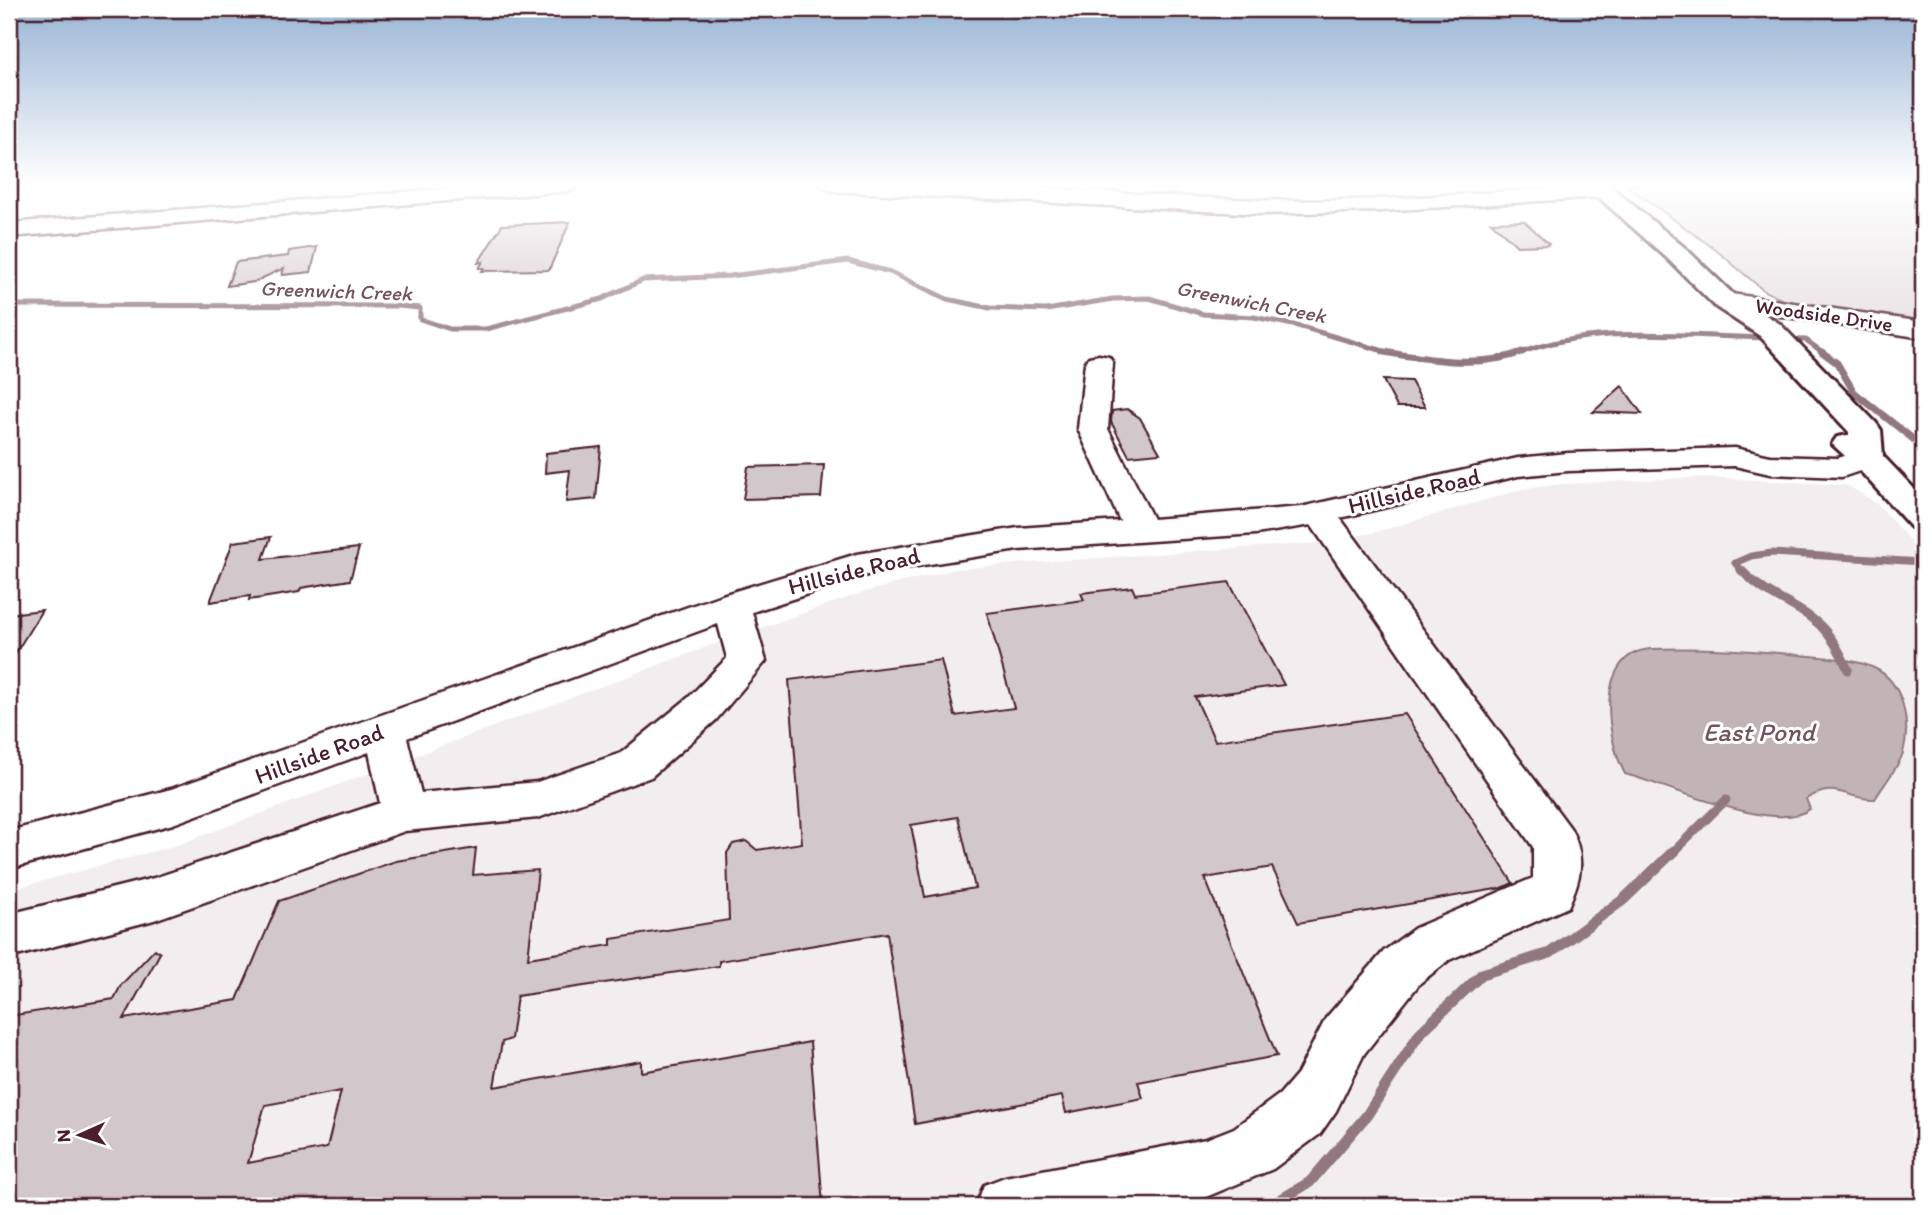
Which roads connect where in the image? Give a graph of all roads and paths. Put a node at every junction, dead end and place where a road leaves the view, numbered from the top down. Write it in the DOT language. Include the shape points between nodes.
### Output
graph roads {
  1 [pos="1663,242"];
  2 [pos="1725,301"];
  3 [pos="1923,330"];
  4 [pos="1099,363"];
  5 [pos="1867,458"];
  6 [pos="1319,513"];
  7 [pos="1923,519"];
  8 [pos="1141,530"];
  9 [pos="732,605"];
  10 [pos="385,731"];
  11 [pos="404,813"];
  12 [pos="9,850"];
  13 [pos="9,936"];
  14 [pos="1005,1206"];
  1 -- 2 [label="main road"];
  2 -- 3 [label="street, Woodside Drive"];
  2 -- 5 [label="main road" via="1728,314 1764,339 1826,427"];
  4 -- 8 [label="street" via="1093,429"];
  5 -- 6 [label="street, Hillside Road" via="1842,468 1770,465 1735,457 1616,458 1518,467"];
  5 -- 7 [label="main road"];
  6 -- 8 [label="street, Hillside Road" via="1256,523"];
  6 -- 14 [label="street" via="1555,843 1558,874 1551,892 1432,944 1402,967 1345,1036 1300,1114 1253,1149 1206,1168"];
  8 -- 9 [label="street, Hillside Road" via="1018,539 869,562"];
  9 -- 10 [label="street, Hillside Road"];
  9 -- 11 [label="street" via="747,661 702,709 636,765 538,800"];
  10 -- 11 [label="street"];
  10 -- 12 [label="street, Hillside Road" via="173,806"];
  11 -- 13 [label="street" via="154,899"];
}
